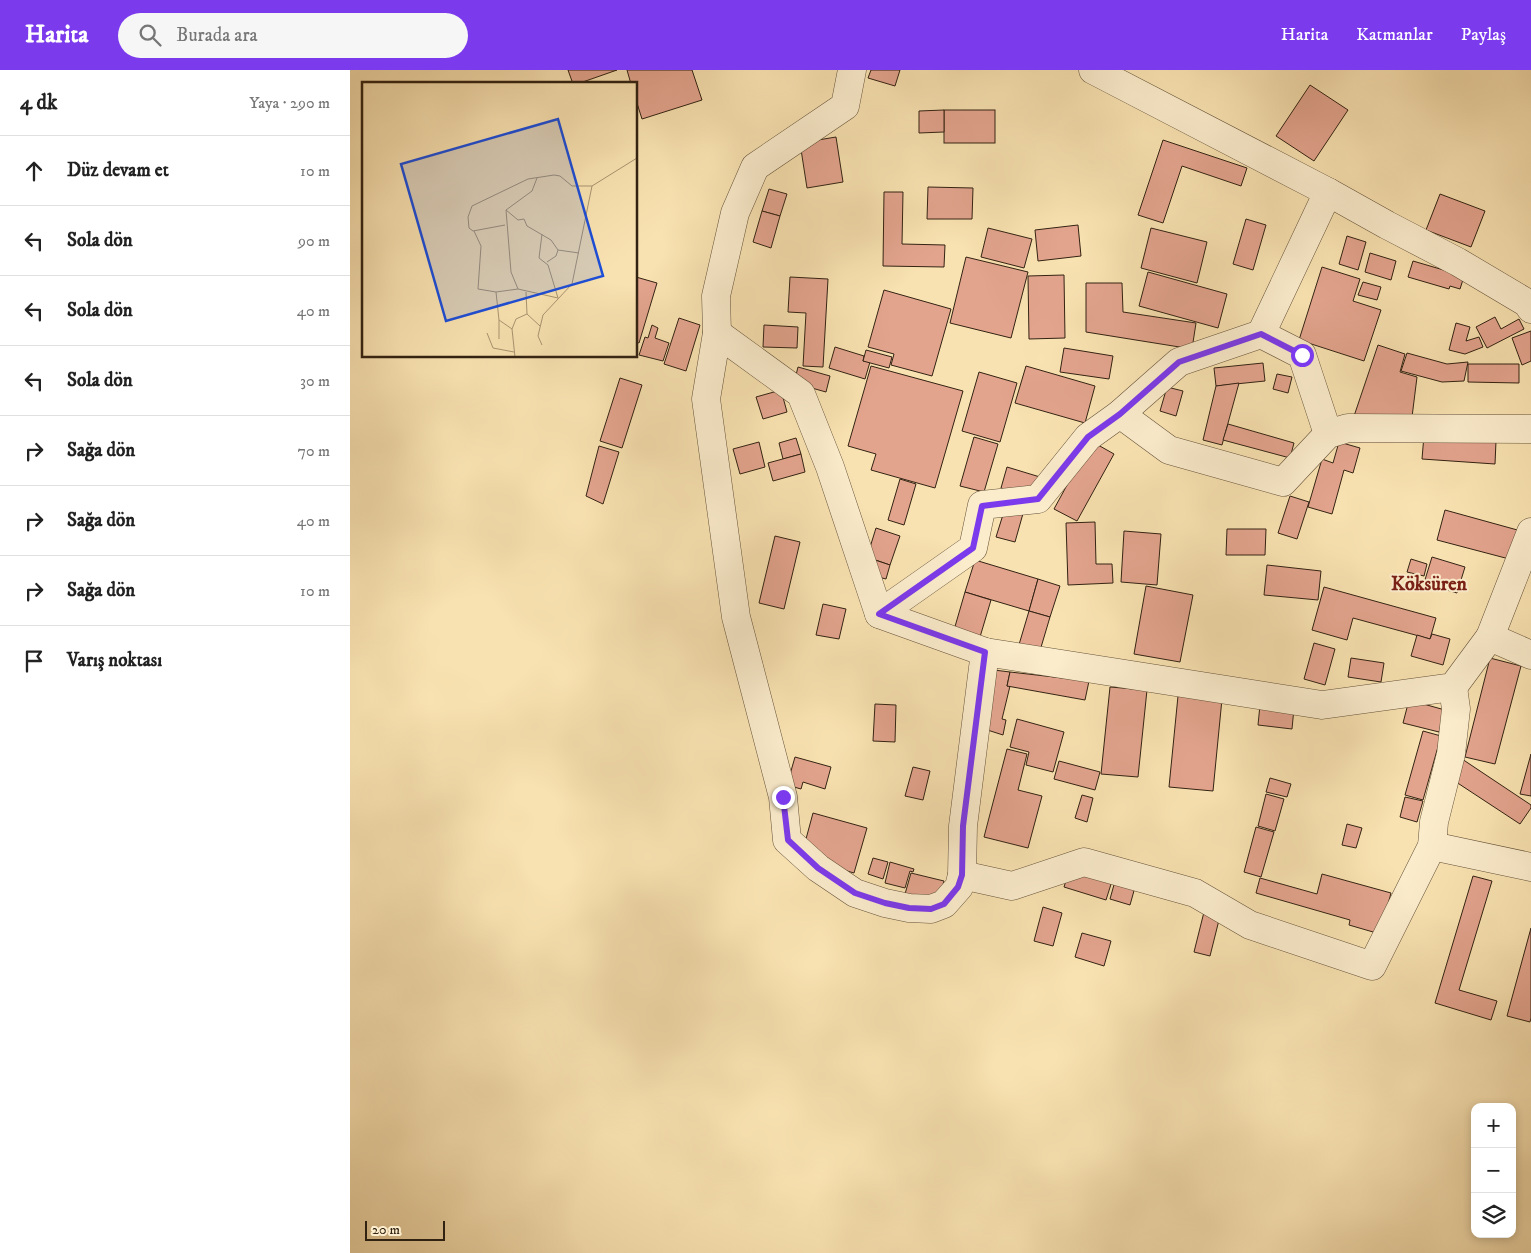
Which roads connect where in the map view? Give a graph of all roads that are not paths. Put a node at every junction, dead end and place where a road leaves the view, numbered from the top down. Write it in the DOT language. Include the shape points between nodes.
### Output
graph roads {
  1 [pos="852,70"];
  2 [pos="1094,70"];
  3 [pos="1328,192"];
  4 [pos="1531,309"];
  5 [pos="717,333"];
  6 [pos="1261,334"];
  7 [pos="1120,414"];
  8 [pos="1531,429"];
  9 [pos="1328,434"];
  10 [pos="1531,532"];
  11 [pos="879,614"];
  12 [pos="1490,637"];
  13 [pos="985,652"];
  14 [pos="1531,655"];
  15 [pos="1452,687"];
  16 [pos="1432,846"];
  17 [pos="1531,867"];
  18 [pos="962,875"];
  1 -- 5 [label="street" via="844,106 755,167 735,214 716,296"];
  2 -- 3 [label="street"];
  3 -- 4 [label="street" via="1458,262 1527,303"];
  3 -- 6 [label="street"];
  5 -- 11 [label="street" via="801,394 830,467"];
  5 -- 18 [label="street" via="706,399 736,617 783,797 788,840 818,868 855,893 909,908 931,909 944,904 958,887"];
  6 -- 7 [label="street" via="1179,362"];
  6 -- 9 [label="street" via="1302,355"];
  7 -- 9 [label="street" via="1168,450 1283,482"];
  7 -- 11 [label="street" via="1088,437 1038,499 982,506 973,548"];
  8 -- 9 [label="street" via="1348,428"];
  10 -- 12 [label="street"];
  11 -- 13 [label="street"];
  12 -- 14 [label="street"];
  12 -- 15 [label="street"];
  13 -- 15 [label="street" via="1322,705"];
  13 -- 18 [label="street" via="963,826"];
  15 -- 16 [label="street" via="1456,710 1451,754 1434,822"];
  16 -- 17 [label="street"];
  16 -- 18 [label="street" via="1372,966 1250,925 1194,893 1084,862 1012,886"];
}
